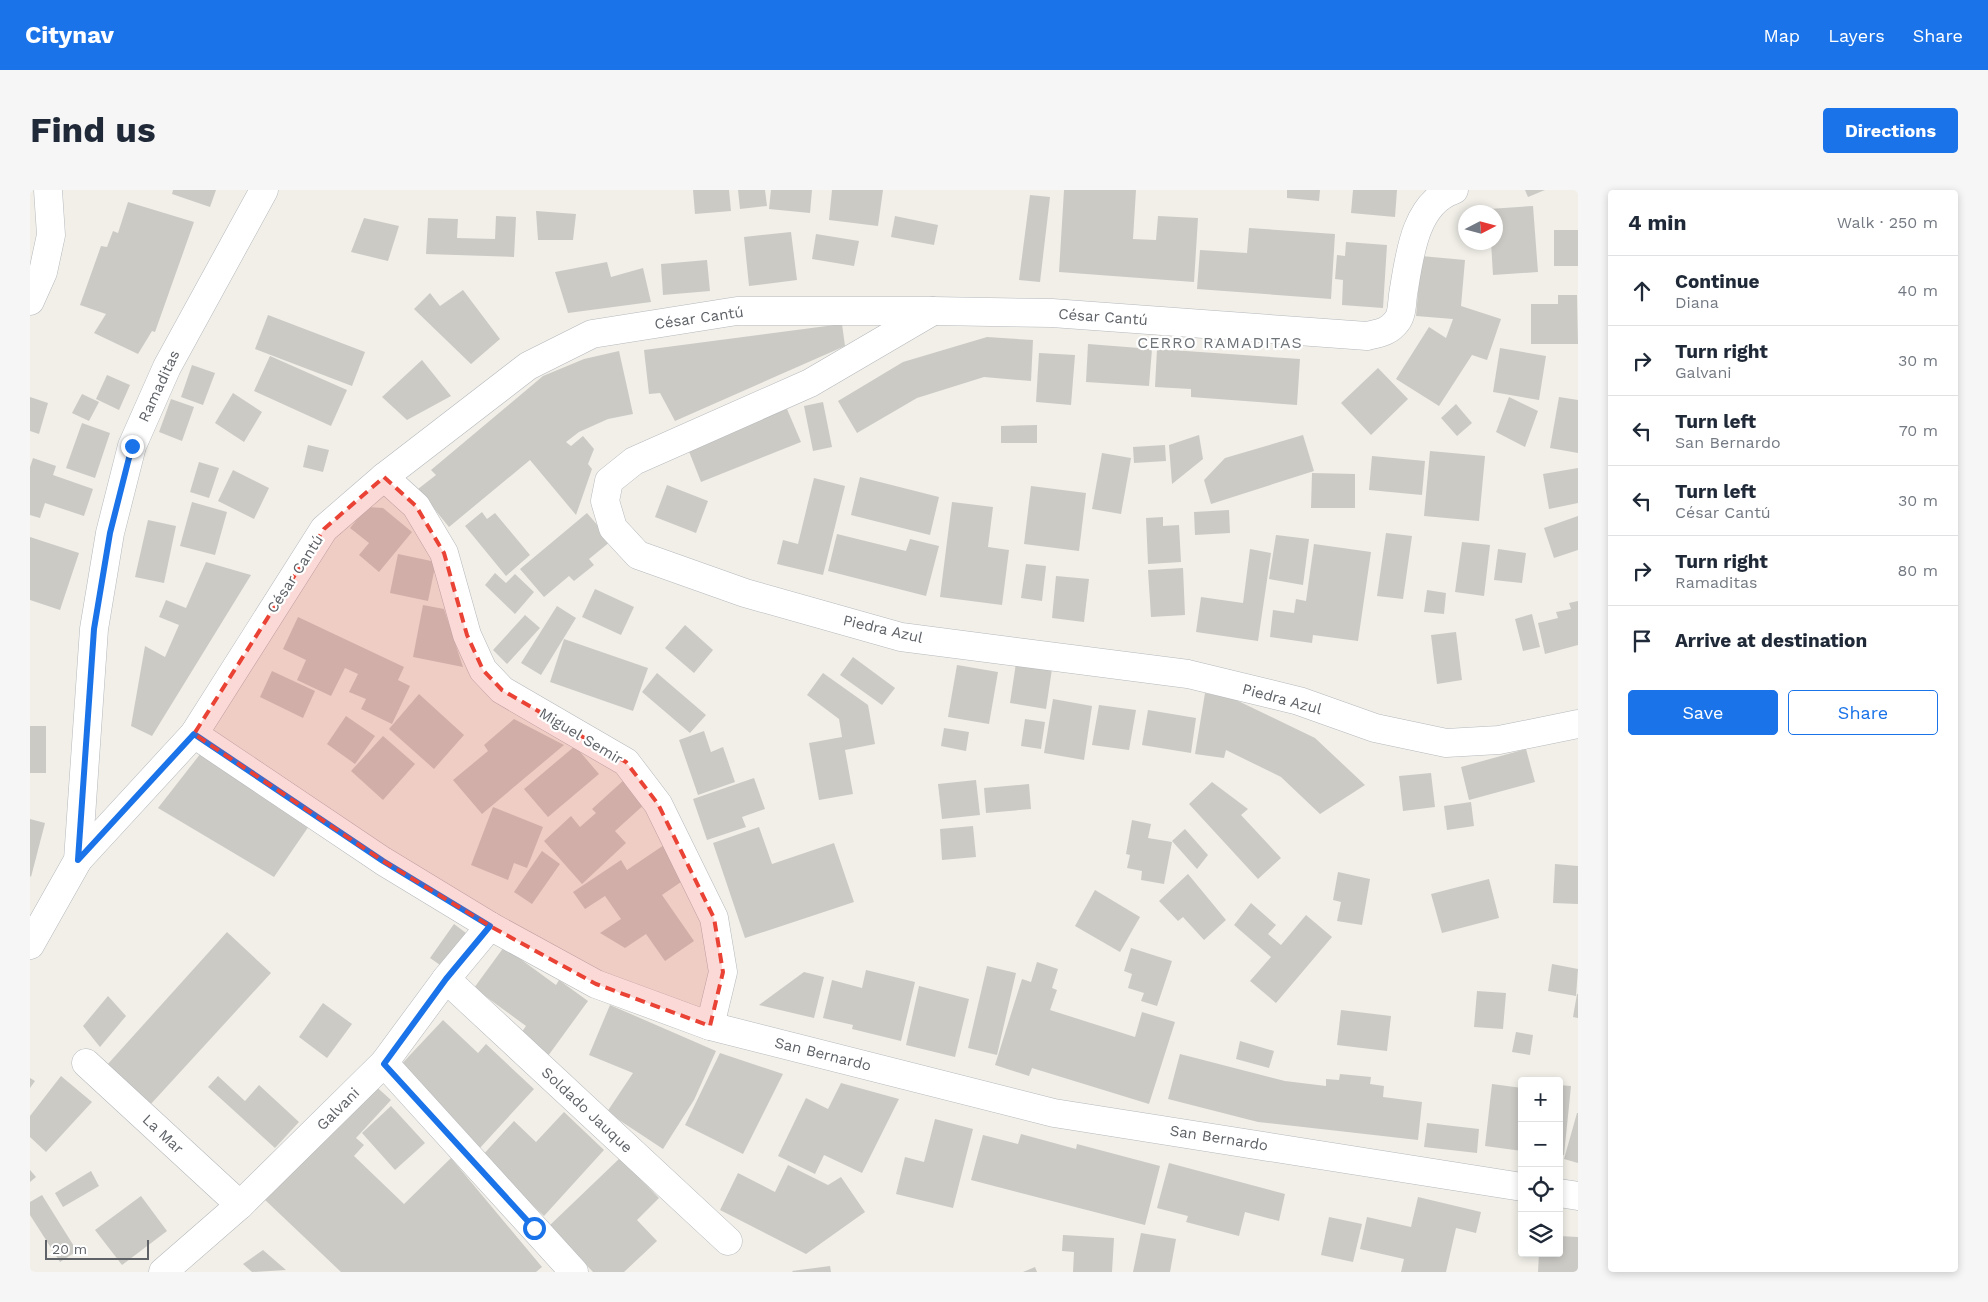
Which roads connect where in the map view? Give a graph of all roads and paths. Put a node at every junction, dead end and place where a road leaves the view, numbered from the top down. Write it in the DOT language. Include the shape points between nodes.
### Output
graph roads {
  1 [pos="48,190"];
  2 [pos="264,190"];
  3 [pos="1445,191"];
  4 [pos="30,301"];
  5 [pos="933,310"];
  6 [pos="384,477"];
  7 [pos="1578,724"];
  8 [pos="194,734"];
  9 [pos="78,860"];
  10 [pos="490,926"];
  11 [pos="30,945"];
  12 [pos="446,979"];
  13 [pos="710,1026"];
  14 [pos="86,1063"];
  15 [pos="384,1064"];
  16 [pos="1518,1186"];
  17 [pos="1563,1194"];
  18 [pos="1578,1196"];
  19 [pos="240,1205"];
  20 [pos="728,1241"];
  21 [pos="163,1272"];
  22 [pos="574,1272"];
  1 -- 4 [label="street" via="51,235 43,272"];
  2 -- 9 [label="street, Ramaditas" via="167,367 132,446 110,533 94,629"];
  3 -- 5 [label="street, César Cantú" via="1427,208 1410,251 1399,319 1387,331 1380,333 1367,336 1052,313"];
  5 -- 6 [label="street, César Cantú" via="737,311 592,334 528,366"];
  5 -- 7 [label="street, Piedra Azul" via="810,383 634,461 609,481 605,501 613,528 638,556 745,593 901,636 1188,674 1299,701 1375,728 1446,743 1499,740"];
  6 -- 8 [label="street, César Cantú" via="324,529"];
  6 -- 13 [label="street, Miguel Semir" via="416,506 444,553 467,635 483,670 502,690 626,762 658,804 714,918 723,972"];
  8 -- 9 [label="street, César Cantú"];
  8 -- 10 [label="street, San Bernardo" via="383,861"];
  9 -- 11 [label="street, Ramaditas"];
  10 -- 12 [label="street, Galvani"];
  10 -- 13 [label="street, San Bernardo" via="596,984"];
  12 -- 15 [label="street, Galvani"];
  12 -- 20 [label="street, Soldado Jauque"];
  13 -- 16 [label="street, San Bernardo" via="1054,1113"];
  14 -- 19 [label="street, La Mar"];
  15 -- 19 [label="street, Galvani"];
  15 -- 22 [label="street"];
  17 -- 18 [label="street"];
  19 -- 21 [label="street, Galvani"];
}
